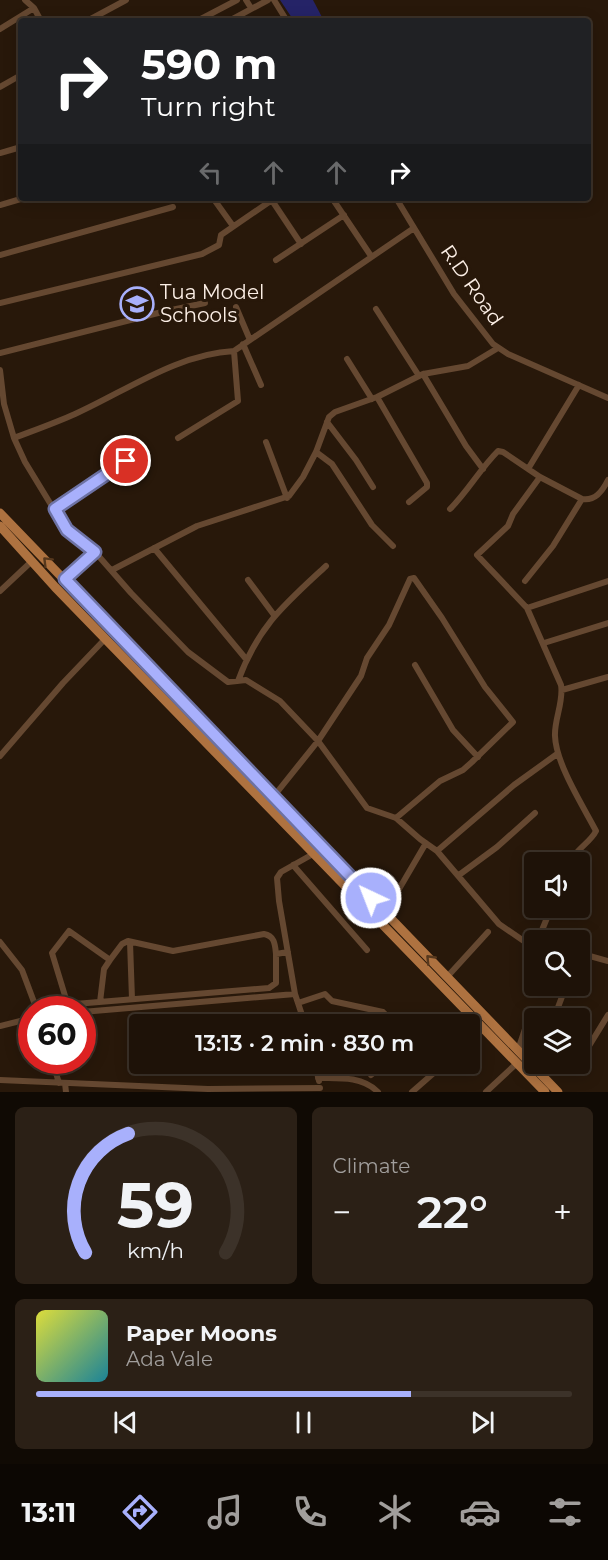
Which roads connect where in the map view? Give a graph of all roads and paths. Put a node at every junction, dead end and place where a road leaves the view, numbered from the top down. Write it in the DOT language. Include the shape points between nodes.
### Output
graph roads {
  1 [pos="25,0"];
  2 [pos="126,0"];
  3 [pos="237,0"];
  4 [pos="246,0"];
  5 [pos="268,0"];
  6 [pos="274,0"];
  7 [pos="34,8"];
  8 [pos="251,8"];
  9 [pos="39,18"];
  10 [pos="93,18"];
  11 [pos="202,18"];
  12 [pos="234,18"];
  13 [pos="285,18"];
  14 [pos="0,29"];
  15 [pos="18,77"];
  16 [pos="0,87"];
  17 [pos="18,148"];
  18 [pos="0,153"];
  19 [pos="18,200"];
  20 [pos="215,201"];
  21 [pos="268,201"];
  22 [pos="272,201"];
  23 [pos="334,201"];
  24 [pos="398,201"];
  25 [pos="0,205"];
  26 [pos="173,207"];
  27 [pos="344,215"];
  28 [pos="232,226"];
  29 [pos="414,228"];
  30 [pos="301,244"];
  31 [pos="0,255"];
  32 [pos="371,256"];
  33 [pos="276,260"];
  34 [pos="0,303"];
  35 [pos="202,303"];
  36 [pos="236,307"];
  37 [pos="376,309"];
  38 [pos="250,339"];
  39 [pos="243,344"];
  40 [pos="498,348"];
  41 [pos="234,351"];
  42 [pos="0,353"];
  43 [pos="347,358"];
  44 [pos="0,370"];
  45 [pos="421,375"];
  46 [pos="261,385"];
  47 [pos="579,385"];
  48 [pos="374,398"];
  49 [pos="608,398"];
  50 [pos="327,422"];
  51 [pos="14,438"];
  52 [pos="178,438"];
  53 [pos="266,442"];
  54 [pos="142,451"];
  55 [pos="316,452"];
  56 [pos="483,469"];
  57 [pos="528,469"];
  58 [pos="540,477"];
  59 [pos="608,480"];
  60 [pos="373,487"];
  61 [pos="287,498"];
  62 [pos="582,499"];
  63 [pos="409,502"];
  64 [pos="55,509"];
  65 [pos="450,509"];
  66 [pos="0,513"];
  67 [pos="0,526"];
  68 [pos="393,546"];
  69 [pos="154,548"];
  70 [pos="95,552"];
  71 [pos="32,561"];
  72 [pos="326,566"];
  73 [pos="112,570"];
  74 [pos="65,579"];
  75 [pos="248,580"];
  76 [pos="525,581"];
  77 [pos="608,581"];
  78 [pos="0,591"];
  79 [pos="527,608"];
  80 [pos="274,615"];
  81 [pos="608,622"];
  82 [pos="105,639"];
  83 [pos="544,643"];
  84 [pos="246,659"];
  85 [pos="415,665"];
  86 [pos="608,677"];
  87 [pos="238,681"];
  88 [pos="562,690"];
  89 [pos="207,726"];
  90 [pos="199,734"];
  91 [pos="318,741"];
  92 [pos="557,754"];
  93 [pos="0,756"];
  94 [pos="478,757"];
  95 [pos="274,796"];
  96 [pos="535,813"];
  97 [pos="396,818"];
  98 [pos="426,843"];
  99 [pos="437,851"];
  100 [pos="576,852"];
  101 [pos="313,854"];
  102 [pos="293,865"];
  103 [pos="459,876"];
  104 [pos="385,913"];
  105 [pos="488,932"];
  106 [pos="524,941"];
  107 [pos="0,942"];
  108 [pos="130,942"];
  109 [pos="367,950"];
  110 [pos="288,952"];
  111 [pos="276,954"];
  112 [pos="590,956"];
  113 [pos="110,960"];
  114 [pos="608,961"];
  115 [pos="447,977"];
  116 [pos="295,994"];
  117 [pos="32,996"];
  118 [pos="132,999"];
  119 [pos="100,1002"];
  120 [pos="298,1003"];
  121 [pos="96,1011"];
  122 [pos="301,1014"];
  123 [pos="385,1014"];
  124 [pos="608,1014"];
  125 [pos="18,1022"];
  126 [pos="0,1026"];
  127 [pos="483,1027"];
  128 [pos="480,1030"];
  129 [pos="524,1032"];
  130 [pos="590,1044"];
  131 [pos="518,1050"];
  132 [pos="517,1063"];
  133 [pos="58,1074"];
  134 [pos="317,1074"];
  135 [pos="433,1074"];
  136 [pos="318,1078"];
  137 [pos="0,1080"];
  138 [pos="62,1083"];
  139 [pos="271,1090"];
  140 [pos="320,1090"];
  141 [pos="66,1092"];
  142 [pos="378,1092"];
  143 [pos="412,1092"];
  144 [pos="486,1092"];
  145 [pos="545,1092"];
  146 [pos="558,1092"];
  1 -- 7 [label="street"];
  2 -- 10 [label="street"];
  3 -- 11 [label="street"];
  4 -- 8 [label="street"];
  5 -- 8 [label="street"];
  6 -- 13 [label="street"];
  7 -- 9 [label="street"];
  7 -- 14 [label="street"];
  8 -- 12 [label="street"];
  15 -- 16 [label="street"];
  17 -- 18 [label="street"];
  19 -- 25 [label="street"];
  20 -- 28 [label="street"];
  21 -- 28 [label="street"];
  22 -- 30 [label="street"];
  23 -- 27 [label="street"];
  24 -- 29 [label="street, R.D Road"];
  26 -- 31 [label="street"];
  27 -- 30 [label="street"];
  27 -- 32 [label="street"];
  28 -- 34 [label="street" via="221,235 219,245 202,254"];
  29 -- 32 [label="street"];
  29 -- 40 [label="street, R.D Road" via="454,294"];
  30 -- 33 [label="street"];
  32 -- 38 [label="street"];
  35 -- 42 [label="street"];
  36 -- 38 [label="street"];
  37 -- 45 [label="street"];
  38 -- 39 [label="street"];
  39 -- 41 [label="street"];
  39 -- 46 [label="street"];
  40 -- 45 [label="street" via="462,368"];
  40 -- 47 [label="street, R.D Road"];
  41 -- 51 [label="street" via="193,358"];
  41 -- 52 [label="street" via="238,401"];
  43 -- 48 [label="street"];
  44 -- 51 [label="street"];
  45 -- 48 [label="street"];
  45 -- 56 [label="street"];
  47 -- 49 [label="street, R.D Road"];
  47 -- 57 [label="street"];
  48 -- 50 [label="street" via="335,412"];
  48 -- 63 [label="street" via="427,483"];
  50 -- 55 [label="street"];
  50 -- 60 [label="street"];
  51 -- 64 [label="street"];
  53 -- 61 [label="street"];
  54 -- 64 [label="street"];
  55 -- 61 [label="street"];
  55 -- 68 [label="street" via="332,464 372,525"];
  56 -- 57 [label="street" via="500,451"];
  56 -- 65 [label="street"];
  57 -- 58 [label="street"];
  58 -- 62 [label="street"];
  58 -- 79 [label="street" via="508,526 477,555"];
  59 -- 62 [label="street" via="598,495"];
  61 -- 69 [label="street" via="214,519"];
  62 -- 76 [label="street" via="553,546"];
  64 -- 70 [label="street" via="67,530"];
  74 -- 66 [label="main road, one-way"];
  67 -- 71 [label="main road"];
  69 -- 73 [label="street"];
  69 -- 84 [label="street"];
  70 -- 73 [label="street"];
  70 -- 74 [label="street"];
  71 -- 78 [label="street"];
  71 -- 82 [label="main road"];
  72 -- 80 [label="street"];
  73 -- 87 [label="street" via="188,652 228,682"];
  74 -- 89 [label="main road"];
  75 -- 80 [label="street"];
  77 -- 79 [label="street"];
  79 -- 83 [label="street"];
  80 -- 84 [label="street"];
  81 -- 83 [label="street"];
  82 -- 90 [label="main road"];
  82 -- 93 [label="street"];
  83 -- 88 [label="street"];
  84 -- 87 [label="street"];
  85 -- 94 [label="street" via="453,730"];
  86 -- 88 [label="street"];
  87 -- 91 [label="street" via="246,680 280,701"];
  88 -- 92 [label="street" via="555,723"];
  89 -- 90 [label="main road"];
  89 -- 95 [label="main road"];
  90 -- 101 [label="main road"];
  91 -- 94 [label="street" via="361,676 367,658 414,578 485,687 513,722"];
  91 -- 95 [label="street"];
  91 -- 97 [label="street" via="367,808"];
  92 -- 99 [label="street"];
  92 -- 100 [label="street" via="596,831"];
  94 -- 97 [label="street" via="440,781"];
  95 -- 104 [label="main road"];
  96 -- 103 [label="street"];
  97 -- 98 [label="street"];
  98 -- 99 [label="street"];
  98 -- 104 [label="street"];
  99 -- 103 [label="street"];
  101 -- 102 [label="street"];
  101 -- 127 [label="main road"];
  102 -- 109 [label="street"];
  102 -- 110 [label="street" via="278,878"];
  103 -- 106 [label="street" via="499,924"];
  115 -- 104 [label="main road, one-way"];
  105 -- 115 [label="street"];
  107 -- 117 [label="street" via="22,970"];
  108 -- 111 [label="street" via="173,951 264,934 273,939"];
  108 -- 113 [label="street" via="122,944"];
  108 -- 118 [label="street"];
  110 -- 111 [label="street"];
  110 -- 116 [label="street"];
  111 -- 118 [label="street" via="276,983 269,988"];
  112 -- 114 [label="street"];
  113 -- 119 [label="street" via="104,969"];
  113 -- 119 [label="street" via="69,931 52,953 70,1004"];
  115 -- 131 [label="main road"];
  116 -- 120 [label="street"];
  116 -- 121 [label="street"];
  118 -- 119 [label="street"];
  120 -- 122 [label="street"];
  120 -- 123 [label="street" via="325,994 333,1001"];
  124 -- 130 [label="street"];
  125 -- 126 [label="street"];
  127 -- 128 [label="street"];
  127 -- 132 [label="main road"];
  129 -- 131 [label="street"];
  131 -- 146 [label="main road"];
  132 -- 144 [label="street"];
  132 -- 145 [label="main road"];
  133 -- 138 [label="street"];
  134 -- 136 [label="street"];
  135 -- 143 [label="street"];
  136 -- 140 [label="street"];
  136 -- 142 [label="street" via="361,1081"];
  137 -- 138 [label="street"];
  138 -- 139 [label="street"];
  138 -- 141 [label="street"];
  139 -- 140 [label="street"];
}
